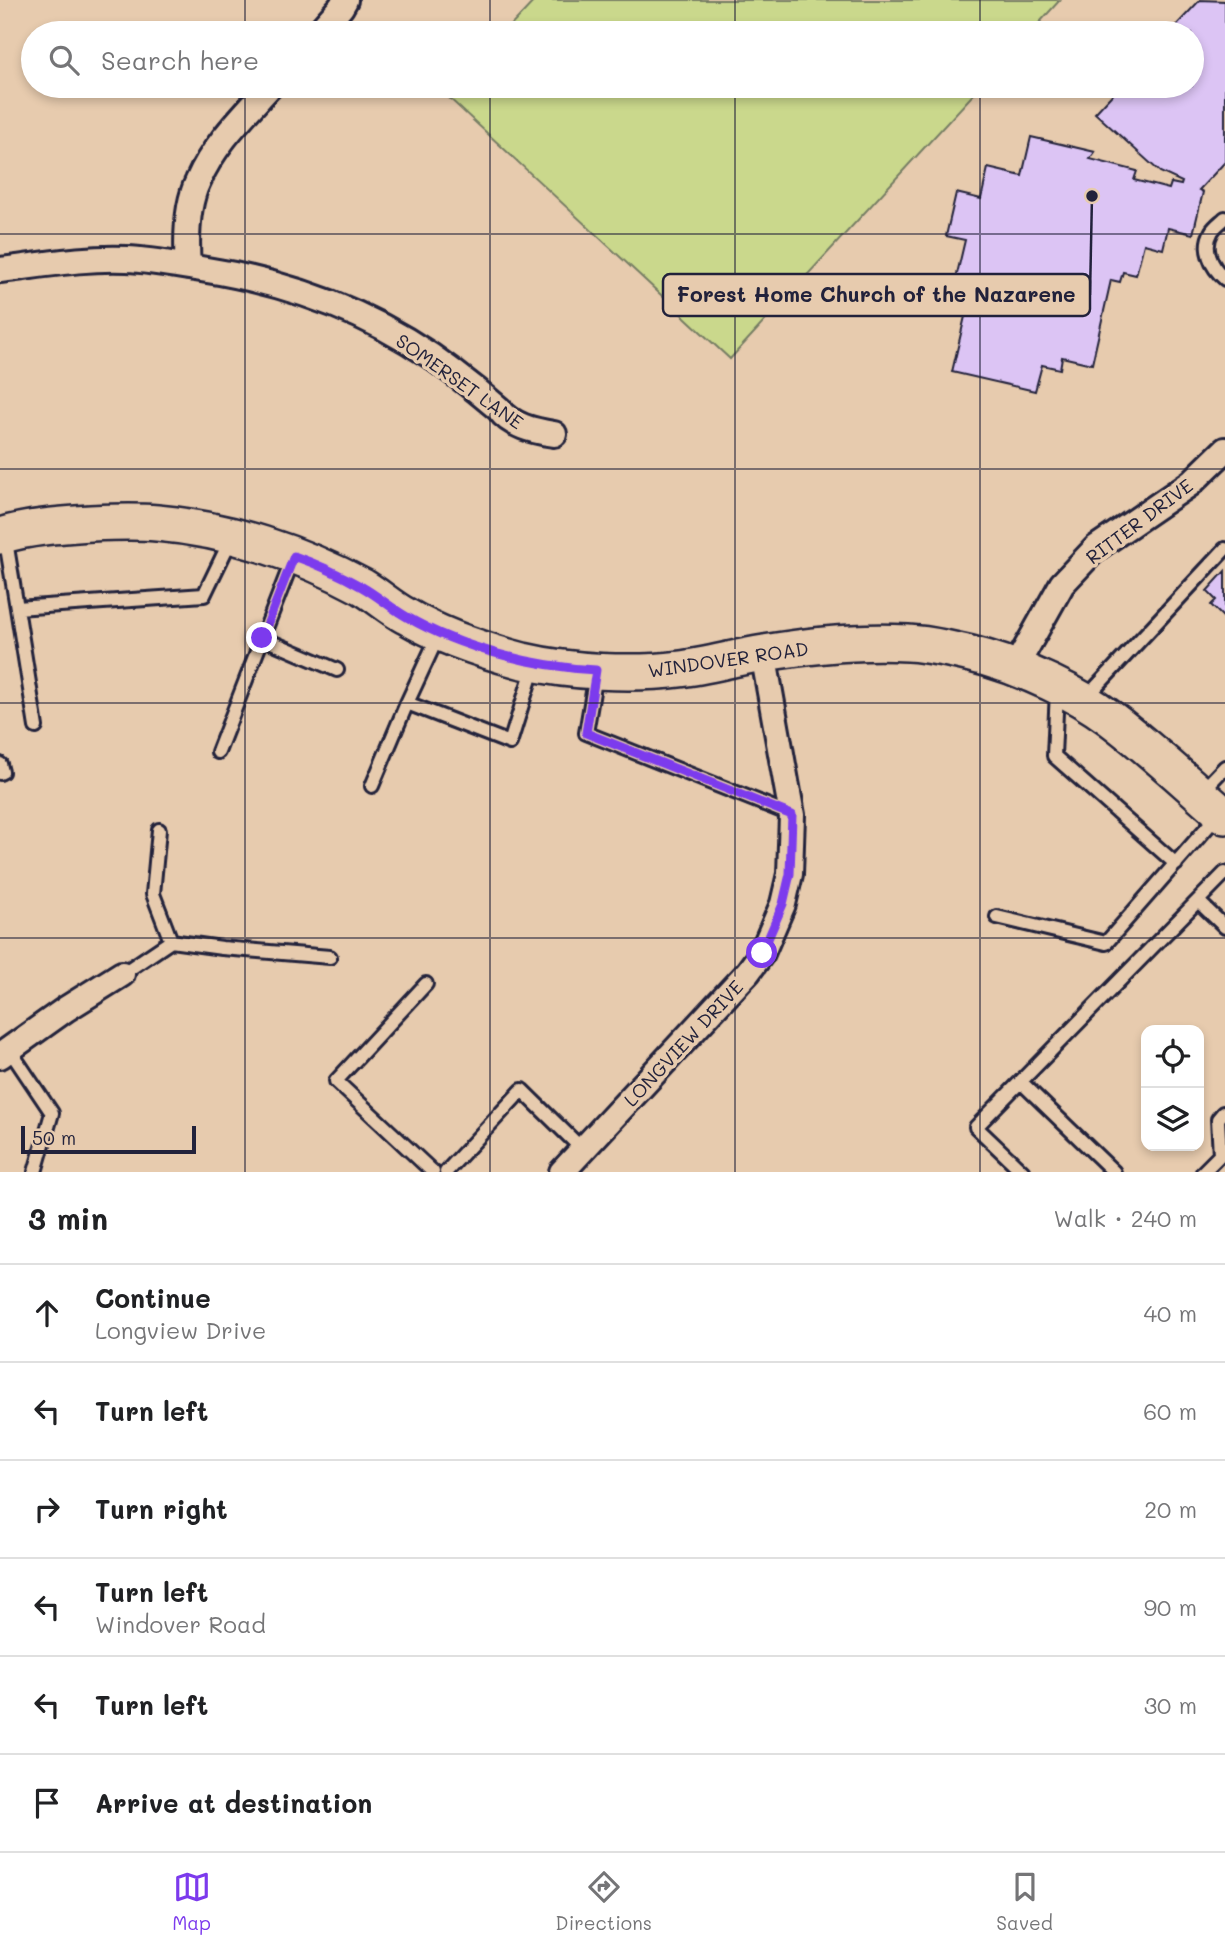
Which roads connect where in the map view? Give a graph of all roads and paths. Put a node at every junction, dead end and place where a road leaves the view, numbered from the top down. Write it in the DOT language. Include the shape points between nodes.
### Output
graph roads {
  1 [pos="345,0"];
  2 [pos="328,21"];
  3 [pos="259,98"];
  4 [pos="1225,218"];
  5 [pos="188,267"];
  6 [pos="0,270"];
  7 [pos="1225,279"];
  8 [pos="554,434"];
  9 [pos="1225,450"];
  10 [pos="3,536"];
  11 [pos="233,537"];
  12 [pos="1225,549"];
  13 [pos="294,556"];
  14 [pos="17,608"];
  15 [pos="439,634"];
  16 [pos="262,638"];
  17 [pos="763,653"];
  18 [pos="535,663"];
  19 [pos="1015,668"];
  20 [pos="337,670"];
  21 [pos="596,670"];
  22 [pos="1070,693"];
  23 [pos="407,703"];
  24 [pos="36,727"];
  25 [pos="218,752"];
  26 [pos="0,764"];
  27 [pos="1225,767"];
  28 [pos="0,773"];
  29 [pos="372,786"];
  30 [pos="1215,807"];
  31 [pos="792,815"];
  32 [pos="159,830"];
  33 [pos="1176,864"];
  34 [pos="1225,873"];
  35 [pos="1198,901"];
  36 [pos="997,916"];
  37 [pos="1225,927"];
  38 [pos="171,941"];
  39 [pos="330,957"];
  40 [pos="122,974"];
  41 [pos="426,984"];
  42 [pos="5,1052"];
  43 [pos="1021,1082"];
  44 [pos="1223,1113"];
  45 [pos="583,1150"];
  46 [pos="1222,1153"];
  47 [pos="35,1172"];
  48 [pos="433,1172"];
  49 [pos="446,1172"];
  50 [pos="562,1172"];
  51 [pos="1023,1172"];
  52 [pos="1114,1172"];
  53 [pos="1203,1172"];
  1 -- 2 [label="street"];
  3 -- 5 [label="street" via="221,141 197,181 190,203"];
  4 -- 7 [label="lane" via="1212,232 1207,253"];
  5 -- 6 [label="street, SOMERSET LANE" via="127,259"];
  5 -- 8 [label="street, SOMERSET LANE" via="242,275 334,304 419,349 518,424"];
  9 -- 19 [label="street, RITTER DRIVE" via="1191,483 1096,548 1062,584"];
  10 -- 11 [label="street, WINDOVER ROAD" via="57,525 156,523"];
  10 -- 14 [label="lane"];
  11 -- 13 [label="street, WINDOVER ROAD"];
  11 -- 14 [label="lane" via="204,595"];
  12 -- 22 [label="lane"];
  13 -- 15 [label="street, WINDOVER ROAD" via="363,588"];
  13 -- 16 [label="lane"];
  14 -- 24 [label="lane"];
  15 -- 18 [label="street, WINDOVER ROAD"];
  15 -- 23 [label="lane"];
  16 -- 20 [label="lane"];
  16 -- 25 [label="lane"];
  17 -- 19 [label="street, WINDOVER ROAD" via="829,644 911,643"];
  17 -- 21 [label="street, WINDOVER ROAD" via="683,669"];
  17 -- 31 [label="street, LONGVIEW DRIVE"];
  18 -- 21 [label="street, WINDOVER ROAD"];
  18 -- 23 [label="lane" via="510,743"];
  19 -- 22 [label="street, WINDOVER ROAD"];
  21 -- 31 [label="lane" via="586,733"];
  22 -- 30 [label="street, WINDOVER ROAD" via="1110,718"];
  22 -- 33 [label="lane" via="1054,755"];
  23 -- 29 [label="lane"];
  26 -- 28 [label="lane"];
  27 -- 30 [label="lane"];
  30 -- 33 [label="lane"];
  31 -- 45 [label="street, LONGVIEW DRIVE" via="790,874 762,953"];
  32 -- 38 [label="lane" via="153,894"];
  33 -- 36 [label="lane" via="1107,943"];
  34 -- 35 [label="lane"];
  35 -- 37 [label="lane"];
  35 -- 43 [label="lane"];
  38 -- 39 [label="lane"];
  38 -- 40 [label="lane"];
  40 -- 42 [label="street"];
  41 -- 48 [label="lane" via="336,1081"];
  42 -- 47 [label="lane" via="52,1113"];
  43 -- 51 [label="lane" via="976,1127"];
  43 -- 52 [label="lane"];
  44 -- 46 [label="lane" via="1218,1119"];
  45 -- 49 [label="lane" via="522,1090"];
  45 -- 50 [label="street, LONGVIEW DRIVE"];
  46 -- 53 [label="lane"];
}
